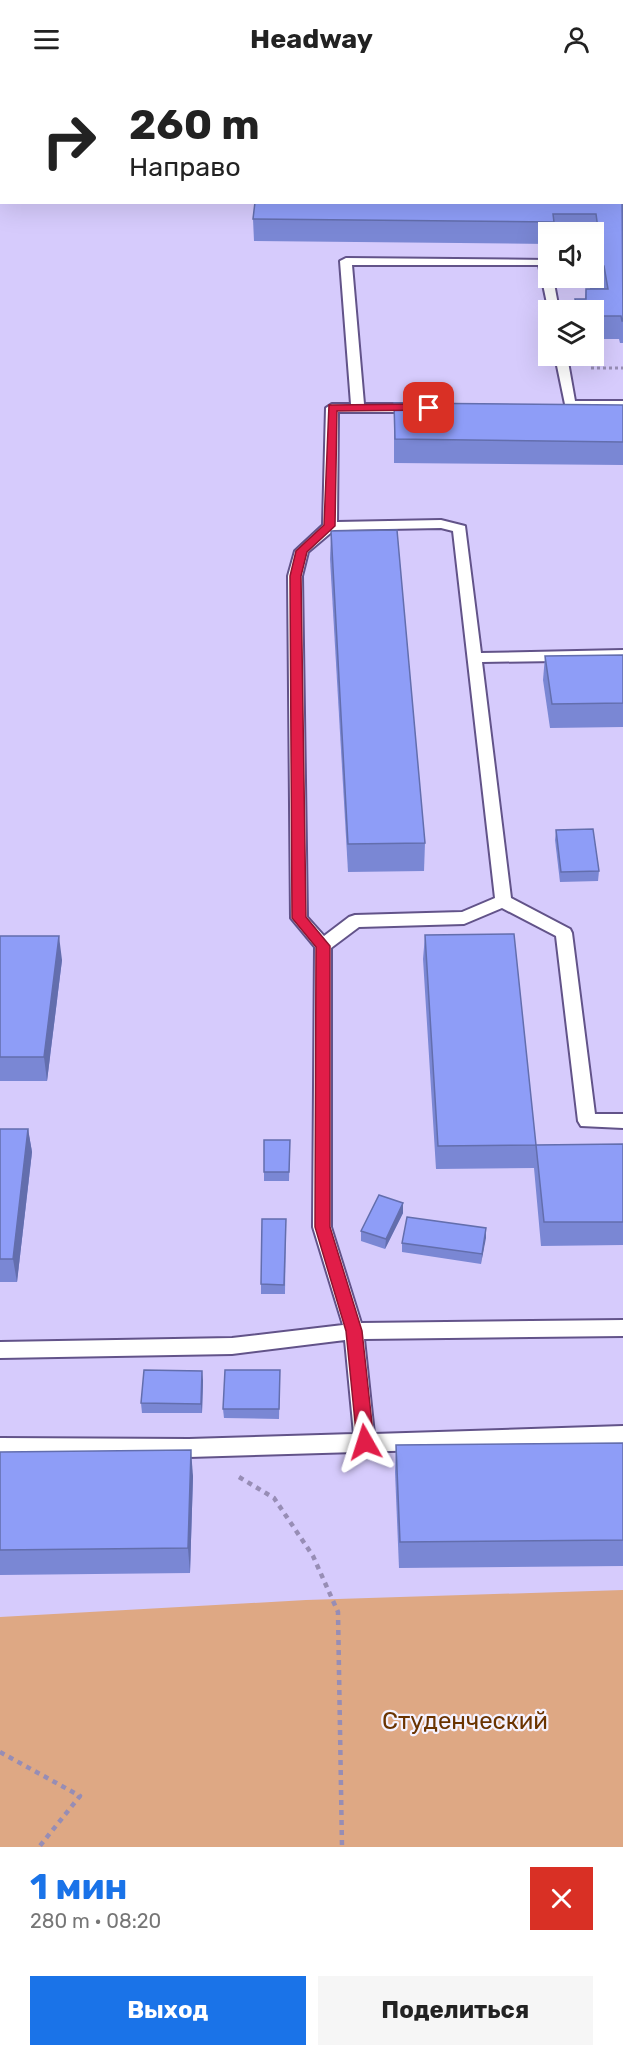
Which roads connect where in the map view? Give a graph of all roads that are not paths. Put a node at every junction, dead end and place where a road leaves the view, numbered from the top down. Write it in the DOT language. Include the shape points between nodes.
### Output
graph roads {
  1 [pos="551,300"];
  2 [pos="562,366"];
  3 [pos="623,405"];
  4 [pos="429,408"];
  5 [pos="358,409"];
  6 [pos="330,526"];
  7 [pos="623,655"];
  8 [pos="474,658"];
  9 [pos="503,901"];
  10 [pos="323,946"];
  11 [pos="623,1121"];
  12 [pos="623,1328"];
  13 [pos="354,1331"];
  14 [pos="0,1350"];
  15 [pos="623,1435"];
  16 [pos="365,1442"];
  17 [pos="0,1447"];
  1 -- 5 [label="lane" via="544,262 346,261"];
  2 -- 3 [label="lane" via="564,406"];
  4 -- 5 [label="lane"];
  5 -- 6 [label="lane" via="332,408"];
  6 -- 8 [label="lane" via="441,524 460,529"];
  6 -- 10 [label="lane" via="302,551 295,576 299,918"];
  7 -- 8 [label="lane"];
  8 -- 9 [label="lane"];
  9 -- 10 [label="lane" via="464,918 355,921"];
  9 -- 11 [label="lane" via="564,933 587,1121"];
  10 -- 13 [label="lane" via="322,1227"];
  12 -- 13 [label="lane"];
  13 -- 14 [label="lane" via="232,1346"];
  13 -- 16 [label="lane"];
  15 -- 16 [label="lane"];
  16 -- 17 [label="lane" via="189,1448"];
}
